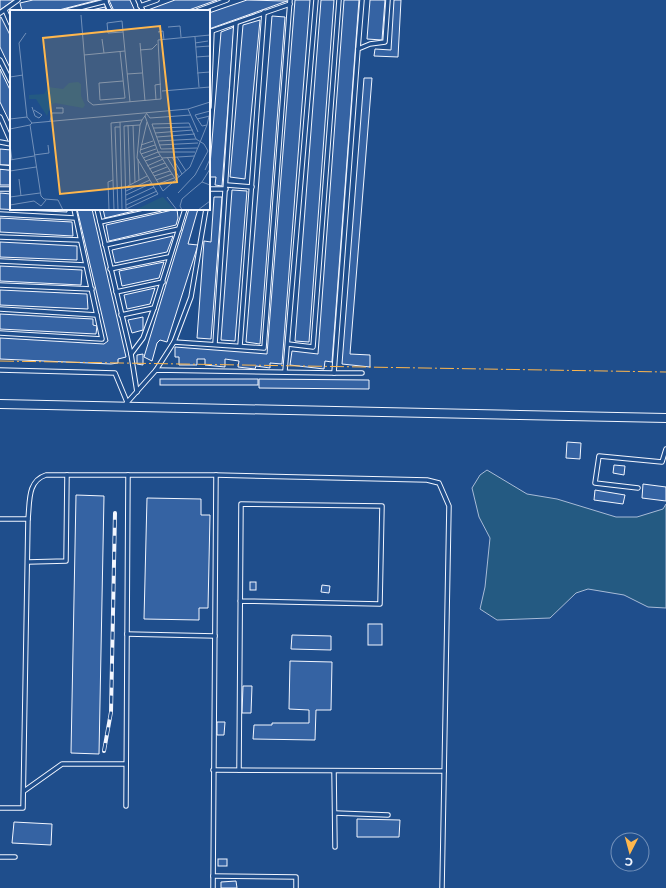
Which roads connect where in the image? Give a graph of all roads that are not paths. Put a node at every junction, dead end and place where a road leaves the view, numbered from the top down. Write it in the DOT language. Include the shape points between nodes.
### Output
graph roads {
  1 [pos="18,0"];
  2 [pos="105,0"];
  3 [pos="138,0"];
  4 [pos="157,0"];
  5 [pos="227,0"];
  6 [pos="316,0"];
  7 [pos="339,0"];
  8 [pos="362,0"];
  9 [pos="388,0"];
  10 [pos="290,2"];
  11 [pos="140,6"];
  12 [pos="5,10"];
  13 [pos="70,10"];
  14 [pos="110,10"];
  15 [pos="142,10"];
  16 [pos="200,10"];
  17 [pos="264,12"];
  18 [pos="0,13"];
  19 [pos="10,22"];
  20 [pos="236,23"];
  21 [pos="210,32"];
  22 [pos="358,49"];
  23 [pos="0,60"];
  24 [pos="10,80"];
  25 [pos="0,117"];
  26 [pos="10,140"];
  27 [pos="0,167"];
  28 [pos="10,168"];
  29 [pos="226,187"];
  30 [pos="252,187"];
  31 [pos="210,189"];
  32 [pos="74,210"];
  33 [pos="97,210"];
  34 [pos="155,210"];
  35 [pos="184,210"];
  36 [pos="206,210"];
  37 [pos="0,214"];
  38 [pos="75,218"];
  39 [pos="100,222"];
  40 [pos="179,229"];
  41 [pos="0,237"];
  42 [pos="80,240"];
  43 [pos="105,245"];
  44 [pos="169,257"];
  45 [pos="0,261"];
  46 [pos="85,265"];
  47 [pos="110,269"];
  48 [pos="163,282"];
  49 [pos="0,285"];
  50 [pos="92,289"];
  51 [pos="116,292"];
  52 [pos="154,308"];
  53 [pos="0,309"];
  54 [pos="97,314"];
  55 [pos="121,315"];
  56 [pos="0,333"];
  57 [pos="174,342"];
  58 [pos="215,344"];
  59 [pos="288,344"];
  60 [pos="240,346"];
  61 [pos="131,354"];
  62 [pos="0,370"];
  63 [pos="156,370"];
  64 [pos="285,371"];
  65 [pos="334,373"];
  66 [pos="362,373"];
  67 [pos="137,392"];
  68 [pos="0,404"];
  69 [pos="125,404"];
  70 [pos="666,418"];
  71 [pos="666,449"];
  72 [pos="67,475"];
  73 [pos="128,475"];
  74 [pos="216,475"];
  75 [pos="638,488"];
  76 [pos="0,519"];
  77 [pos="28,519"];
  78 [pos="28,562"];
  79 [pos="240,601"];
  80 [pos="127,634"];
  81 [pos="214,636"];
  82 [pos="126,764"];
  83 [pos="213,770"];
  84 [pos="239,770"];
  85 [pos="334,771"];
  86 [pos="444,771"];
  87 [pos="24,791"];
  88 [pos="126,806"];
  89 [pos="0,808"];
  90 [pos="335,813"];
  91 [pos="388,815"];
  92 [pos="335,847"];
  93 [pos="0,857"];
  94 [pos="15,857"];
  95 [pos="213,876"];
  96 [pos="213,888"];
  97 [pos="296,888"];
  98 [pos="442,888"];
  1 -- 12 [label="lane"];
  2 -- 13 [label="lane"];
  2 -- 14 [label="lane"];
  3 -- 11 [label="lane"];
  4 -- 11 [label="lane"];
  5 -- 16 [label="lane"];
  6 -- 59 [label="lane"];
  7 -- 59 [label="lane" via="313,347"];
  8 -- 22 [label="lane"];
  9 -- 22 [label="lane" via="385,42"];
  10 -- 17 [label="lane"];
  10 -- 60 [label="lane" via="264,348"];
  11 -- 15 [label="lane"];
  12 -- 18 [label="lane"];
  12 -- 19 [label="lane"];
  17 -- 20 [label="lane"];
  17 -- 30 [label="lane"];
  20 -- 21 [label="lane"];
  20 -- 29 [label="lane"];
  22 -- 65 [label="lane"];
  23 -- 24 [label="lane"];
  25 -- 26 [label="lane"];
  27 -- 28 [label="lane"];
  29 -- 30 [label="lane"];
  29 -- 31 [label="lane"];
  29 -- 58 [label="lane"];
  30 -- 60 [label="lane"];
  32 -- 38 [label="lane"];
  33 -- 39 [label="lane"];
  34 -- 39 [label="lane"];
  35 -- 40 [label="lane"];
  36 -- 57 [label="lane" via="191,297"];
  37 -- 38 [label="lane"];
  38 -- 42 [label="lane"];
  39 -- 43 [label="lane"];
  40 -- 43 [label="lane"];
  40 -- 44 [label="lane"];
  41 -- 42 [label="lane"];
  42 -- 46 [label="lane"];
  43 -- 47 [label="lane"];
  44 -- 47 [label="lane"];
  44 -- 48 [label="lane"];
  45 -- 46 [label="lane"];
  46 -- 50 [label="lane"];
  47 -- 51 [label="lane"];
  48 -- 51 [label="lane"];
  48 -- 52 [label="lane"];
  49 -- 50 [label="lane"];
  50 -- 54 [label="lane"];
  51 -- 55 [label="lane"];
  52 -- 55 [label="lane"];
  52 -- 61 [label="lane" via="143,338"];
  53 -- 54 [label="lane"];
  54 -- 56 [label="lane" via="102,339"];
  55 -- 61 [label="lane"];
  57 -- 58 [label="lane"];
  57 -- 63 [label="lane"];
  58 -- 60 [label="lane"];
  59 -- 64 [label="lane"];
  61 -- 67 [label="lane"];
  62 -- 69 [label="lane" via="115,373"];
  63 -- 64 [label="lane"];
  63 -- 67 [label="lane"];
  64 -- 65 [label="lane"];
  65 -- 66 [label="lane"];
  67 -- 69 [label="lane"];
  68 -- 69 [label="street"];
  69 -- 70 [label="street"];
  71 -- 75 [label="lane" via="662,462 599,456 595,483"];
  72 -- 73 [label="lane"];
  72 -- 77 [label="lane" via="46,475 33,484"];
  72 -- 78 [label="lane" via="66,561"];
  73 -- 74 [label="lane"];
  73 -- 80 [label="lane"];
  74 -- 81 [label="lane"];
  74 -- 86 [label="lane" via="427,480 439,483 450,506"];
  76 -- 77 [label="lane"];
  77 -- 78 [label="lane"];
  78 -- 87 [label="lane"];
  79 -- 79 [label="lane" via="241,504 382,506 380,604"];
  79 -- 84 [label="lane"];
  80 -- 81 [label="lane"];
  80 -- 82 [label="lane"];
  81 -- 83 [label="lane"];
  82 -- 87 [label="lane" via="62,764"];
  82 -- 88 [label="lane"];
  83 -- 84 [label="lane"];
  83 -- 95 [label="lane"];
  84 -- 85 [label="lane"];
  85 -- 86 [label="lane"];
  85 -- 90 [label="lane"];
  86 -- 98 [label="lane"];
  87 -- 89 [label="lane" via="24,808"];
  90 -- 91 [label="lane"];
  90 -- 92 [label="lane"];
  93 -- 94 [label="lane"];
  95 -- 96 [label="lane"];
  95 -- 97 [label="lane" via="296,877"];
}
